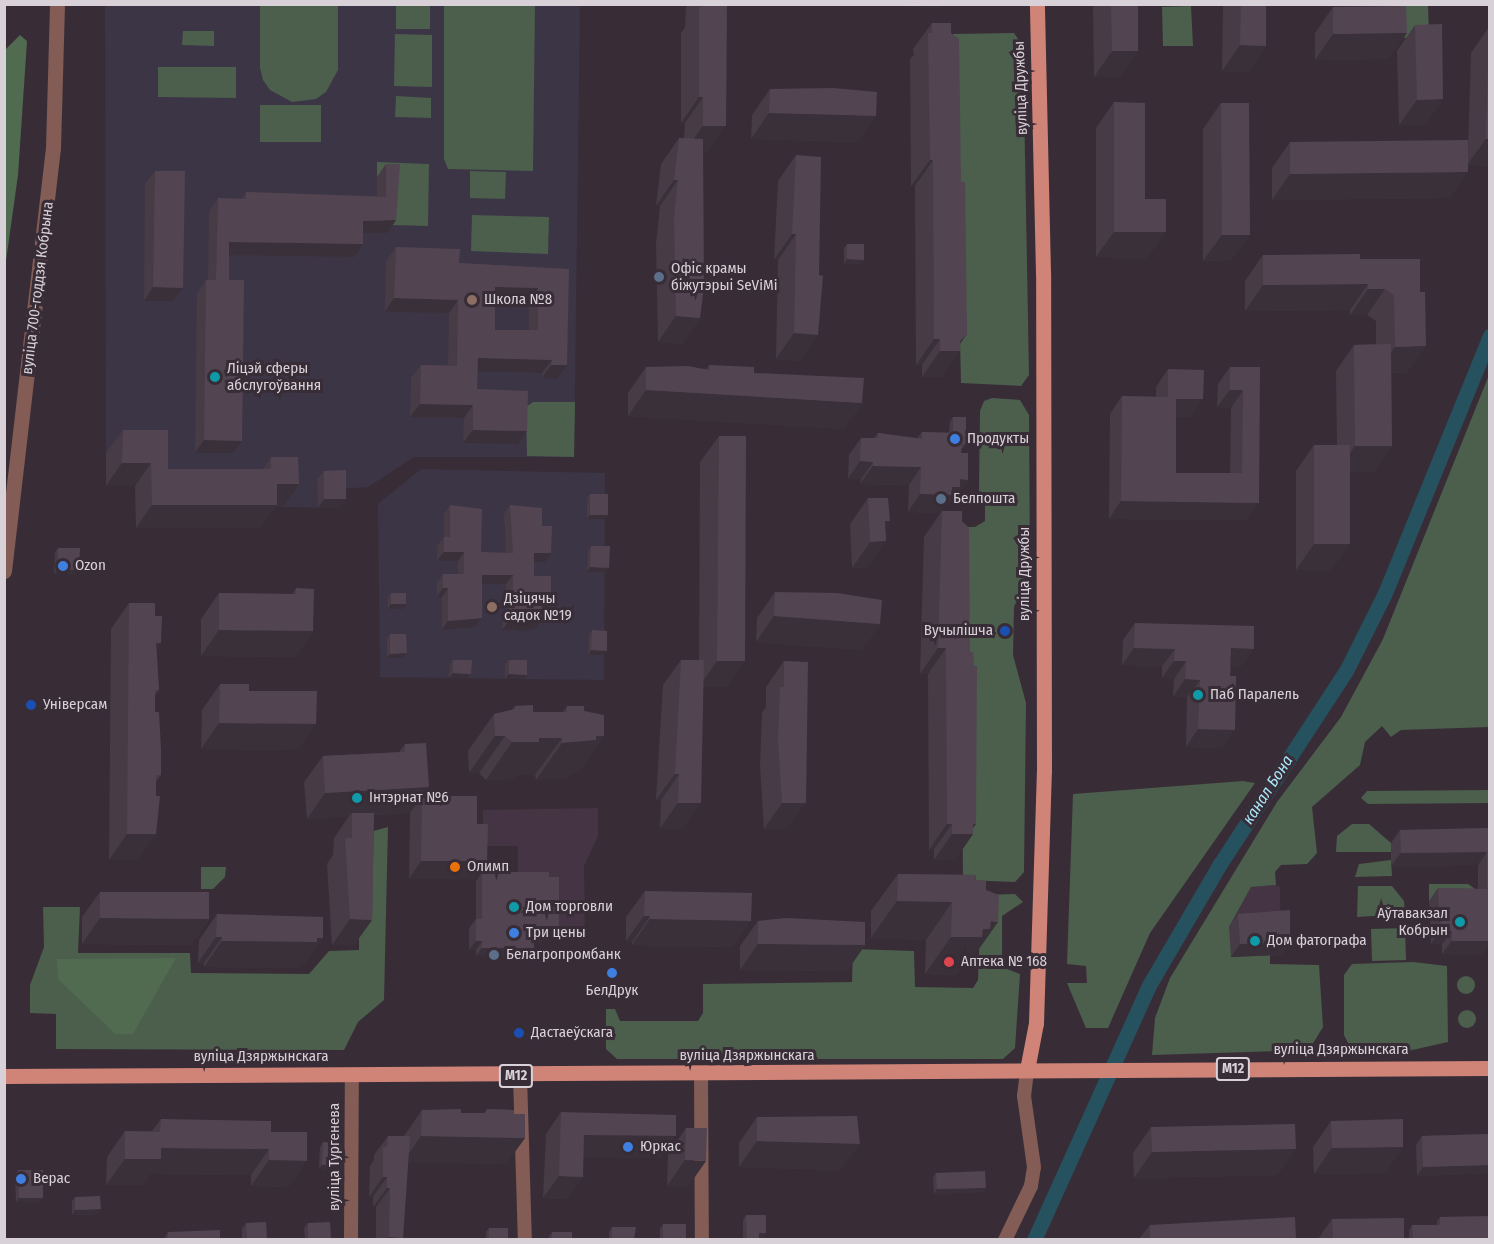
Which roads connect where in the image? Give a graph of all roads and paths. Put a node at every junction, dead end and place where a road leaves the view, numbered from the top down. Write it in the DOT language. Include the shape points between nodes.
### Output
graph roads {
  1 [pos="57,4"];
  2 [pos="1037,4"];
  3 [pos="4,571"];
  4 [pos="1490,1068"];
  5 [pos="1027,1070"];
  6 [pos="700,1074"];
  7 [pos="4,1076"];
  8 [pos="352,1076"];
  9 [pos="520,1076"];
  10 [pos="351,1239"];
  11 [pos="525,1239"];
  12 [pos="702,1239"];
  13 [pos="1005,1239"];
  1 -- 3 [label="street, вуліца 700-годдзя Кобрына" via="53,148"];
  2 -- 5 [label="main road, вуліца Дружбы" via="1043,273 1044,771 1036,1023"];
  4 -- 5 [label="main road, вуліца Дзяржынскага / М12"];
  5 -- 6 [label="main road, вуліца Дзяржынскага / М12"];
  5 -- 13 [label="street" via="1024,1096 1034,1167 1031,1186"];
  6 -- 9 [label="main road, вуліца Дзяржынскага / М12"];
  6 -- 12 [label="street"];
  7 -- 8 [label="main road, вуліца Дзяржынскага / М12"];
  8 -- 9 [label="main road, вуліца Дзяржынскага / М12"];
  8 -- 10 [label="street, вуліца Тургенева"];
  9 -- 11 [label="street"];
}
